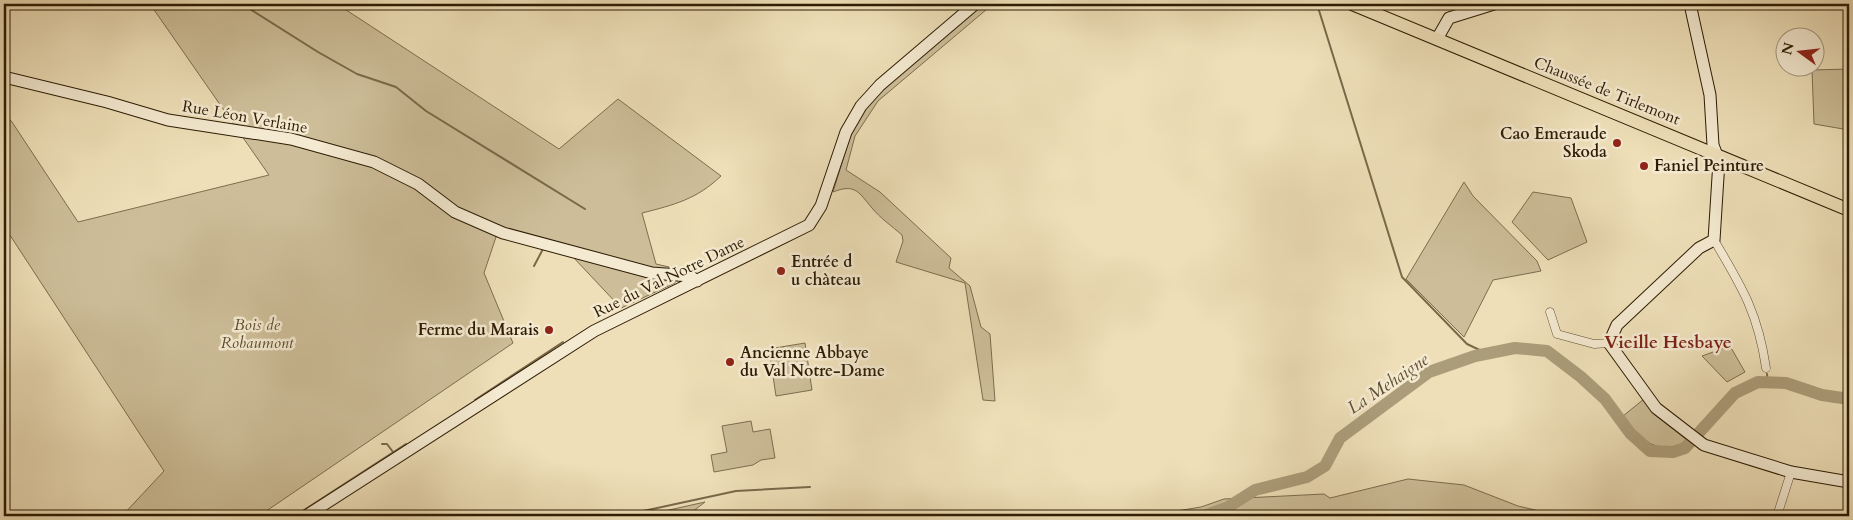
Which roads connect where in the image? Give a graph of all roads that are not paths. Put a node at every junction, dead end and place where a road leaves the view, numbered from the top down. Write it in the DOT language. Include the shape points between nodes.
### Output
graph roads {
  1 [pos="975,4"];
  2 [pos="1352,4"];
  3 [pos="1494,4"];
  4 [pos="1690,4"];
  5 [pos="1437,39"];
  6 [pos="4,77"];
  7 [pos="1717,155"];
  8 [pos="1849,210"];
  9 [pos="1714,240"];
  10 [pos="697,281"];
  11 [pos="1550,312"];
  12 [pos="1609,343"];
  13 [pos="1766,368"];
  14 [pos="1791,472"];
  15 [pos="1849,482"];
  16 [pos="306,516"];
  17 [pos="1777,516"];
  1 -- 10 [label="street, Rue du Val Notre Dame" via="861,106 846,132 814,219 799,231"];
  2 -- 5 [label="main road, Chaussée de Tirlemont"];
  3 -- 5 [label="street" via="1449,18"];
  4 -- 7 [label="street" via="1710,95 1713,145"];
  5 -- 7 [label="main road, Chaussée de Tirlemont"];
  6 -- 10 [label="street, Rue Léon Verlaine" via="168,120 291,139 374,162 418,184 455,212 503,233 652,273 690,276"];
  7 -- 8 [label="main road, Chaussée de Tirlemont"];
  7 -- 9 [label="street"];
  9 -- 12 [label="street" via="1699,248 1616,325"];
  9 -- 13 [label="street" via="1750,304"];
  10 -- 16 [label="street, Rue du Val Notre Dame" via="594,331"];
  11 -- 12 [label="street" via="1557,334 1594,344"];
  12 -- 14 [label="street" via="1656,408 1684,431 1704,445"];
  14 -- 15 [label="street"];
  14 -- 17 [label="street"];
}
